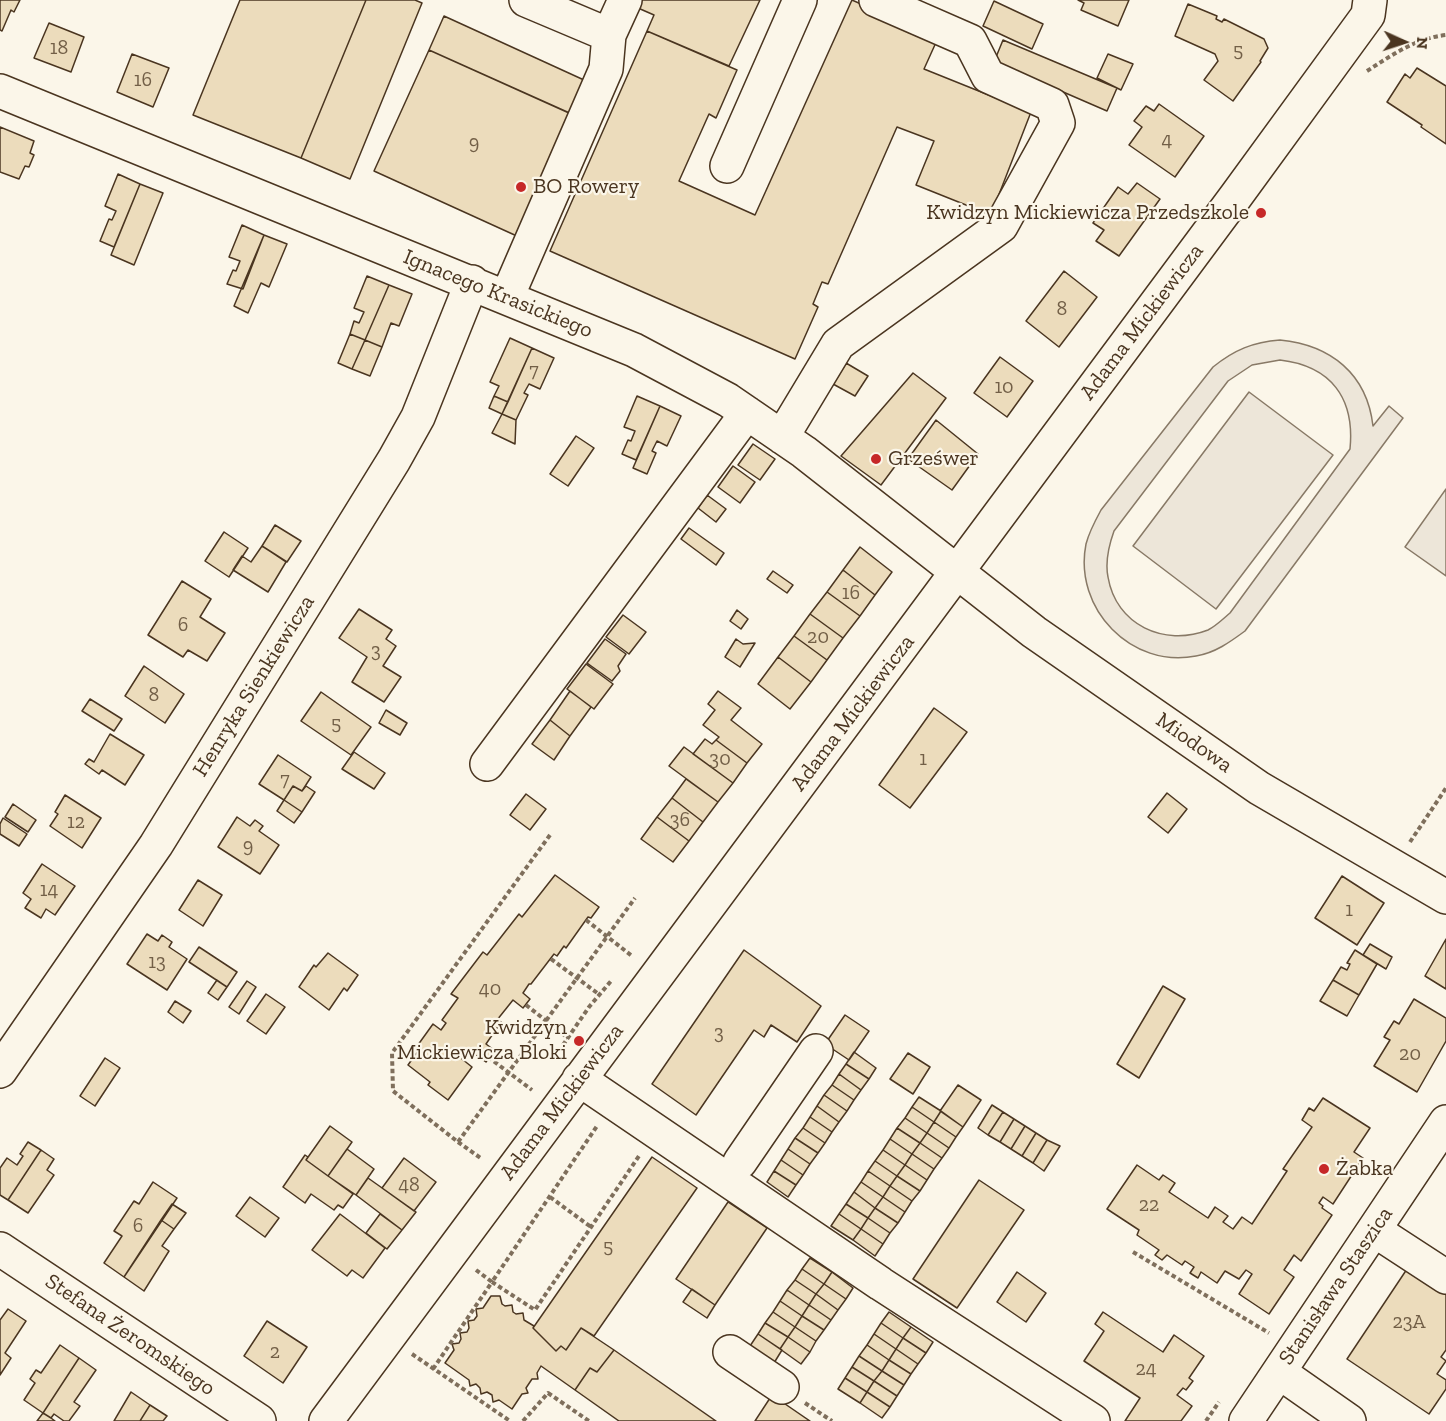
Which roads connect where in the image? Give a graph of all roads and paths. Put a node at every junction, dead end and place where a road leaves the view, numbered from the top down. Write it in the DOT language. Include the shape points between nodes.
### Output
graph roads {
  1 [pos="526,0"];
  2 [pos="625,0"];
  3 [pos="800,0"];
  4 [pos="876,0"];
  5 [pos="1370,0"];
  6 [pos="609,35"];
  7 [pos="0,91"];
  8 [pos="727,166"];
  9 [pos="472,282"];
  10 [pos="507,297"];
  11 [pos="747,413"];
  12 [pos="782,437"];
  13 [pos="956,571"];
  14 [pos="487,764"];
  15 [pos="1446,788"];
  16 [pos="1416,832"];
  17 [pos="550,835"];
  18 [pos="1446,897"];
  19 [pos="635,898"];
  20 [pos="586,920"];
  21 [pos="607,937"];
  22 [pos="632,956"];
  23 [pos="551,958"];
  24 [pos="576,978"];
  25 [pos="600,994"];
  26 [pos="526,1005"];
  27 [pos="545,1021"];
  28 [pos="568,1038"];
  29 [pos="816,1051"];
  30 [pos="488,1058"];
  31 [pos="0,1071"];
  32 [pos="508,1072"];
  33 [pos="579,1079"];
  34 [pos="532,1090"];
  35 [pos="1446,1122"];
  36 [pos="458,1142"];
  37 [pos="640,1155"];
  38 [pos="483,1160"];
  39 [pos="740,1162"];
  40 [pos="550,1197"];
  41 [pos="591,1227"];
  42 [pos="1374,1230"];
  43 [pos="0,1249"];
  44 [pos="1133,1252"];
  45 [pos="1446,1277"];
  46 [pos="1274,1336"];
  47 [pos="406,1351"];
  48 [pos="730,1352"];
  49 [pos="433,1369"];
  50 [pos="1279,1372"];
  51 [pos="782,1387"];
  52 [pos="259,1421"];
  53 [pos="326,1421"];
  54 [pos="510,1421"];
  55 [pos="523,1421"];
  56 [pos="589,1421"];
  57 [pos="1093,1421"];
  58 [pos="1246,1421"];
  59 [pos="1349,1421"];
  1 -- 6 [label="street"];
  2 -- 6 [label="street"];
  3 -- 8 [label="street"];
  4 -- 12 [label="street" via="970,41 988,76 1052,105 1058,123 1001,226 838,344"];
  5 -- 13 [label="street, Adama Mickiewicza" via="1368,15"];
  6 -- 10 [label="street" via="606,69"];
  7 -- 9 [label="street, Ignacego Krasickiego"];
  9 -- 10 [label="street, Ignacego Krasickiego"];
  9 -- 31 [label="street, Henryka Sienkiewicza" via="418,417 394,460 156,845"];
  10 -- 11 [label="street, Ignacego Krasickiego" via="634,350"];
  11 -- 12 [label="street, Ignacego Krasickiego"];
  11 -- 14 [label="street"];
  12 -- 13 [label="street, Ignacego Krasickiego"];
  13 -- 18 [label="street, Miodowa" via="1034,632 1259,788"];
  13 -- 33 [label="street, Adama Mickiewicza"];
  15 -- 16 [label="path"];
  17 -- 36 [label="path" via="392,1053 393,1091"];
  19 -- 21 [label="path"];
  20 -- 21 [label="path"];
  21 -- 22 [label="path"];
  21 -- 24 [label="path"];
  23 -- 24 [label="path"];
  24 -- 25 [label="path"];
  24 -- 27 [label="path"];
  26 -- 27 [label="path"];
  27 -- 28 [label="path"];
  27 -- 32 [label="path"];
  29 -- 39 [label="street"];
  30 -- 32 [label="path"];
  32 -- 34 [label="path"];
  32 -- 36 [label="path"];
  33 -- 53 [label="street, Adama Mickiewicza"];
  33 -- 57 [label="street" via="881,1284"];
  35 -- 42 [label="street, Stanisława Staszica"];
  36 -- 38 [label="path"];
  37 -- 41 [label="path"];
  40 -- 41 [label="path"];
  41 -- 49 [label="path" via="535,1310 492,1282"];
  42 -- 45 [label="street"];
  42 -- 50 [label="street, Stanisława Staszica"];
  43 -- 52 [label="street, Stefana Żeromskiego"];
  44 -- 46 [label="path"];
  47 -- 49 [label="path"];
  48 -- 51 [label="street"];
  49 -- 54 [label="path"];
  50 -- 58 [label="street, Stanisława Staszica"];
  50 -- 59 [label="street"];
  55 -- 56 [label="path" via="549,1393"];
}
